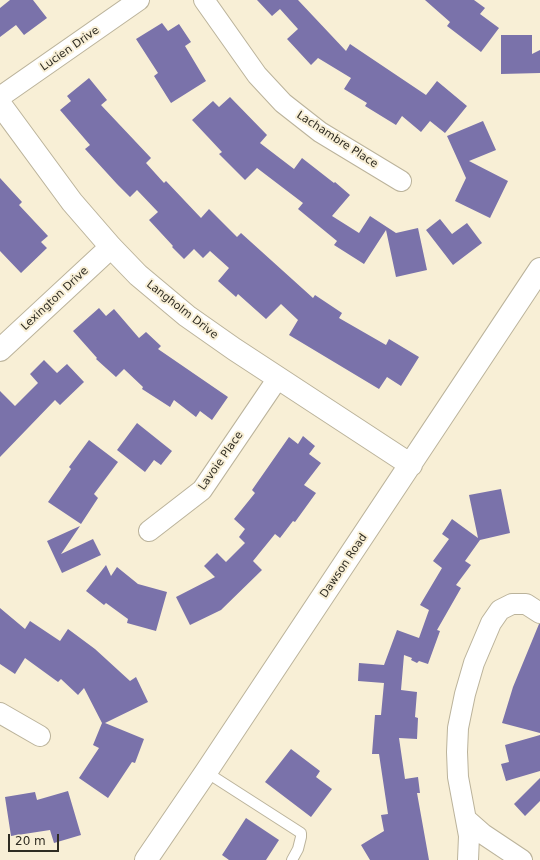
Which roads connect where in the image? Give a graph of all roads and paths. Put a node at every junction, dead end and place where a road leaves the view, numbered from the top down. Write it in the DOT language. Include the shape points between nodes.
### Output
graph roads {
  1 [pos="139,0"];
  2 [pos="204,0"];
  3 [pos="0,97"];
  4 [pos="0,104"];
  5 [pos="401,181"];
  6 [pos="111,247"];
  7 [pos="540,270"];
  8 [pos="0,350"];
  9 [pos="278,378"];
  10 [pos="411,465"];
  11 [pos="149,530"];
  12 [pos="540,613"];
  13 [pos="0,713"];
  14 [pos="40,736"];
  15 [pos="206,772"];
  16 [pos="466,819"];
  17 [pos="146,860"];
  18 [pos="292,860"];
  19 [pos="468,860"];
  20 [pos="522,860"];
  1 -- 3 [label="street, Lucien Drive"];
  2 -- 5 [label="street, Lachambre Place" via="257,74 282,102 320,132"];
  4 -- 6 [label="main road, Langholm Drive" via="57,184"];
  6 -- 8 [label="main road, Lexington Drive"];
  6 -- 9 [label="main road, Langholm Drive" via="138,275 187,316"];
  7 -- 10 [label="main road, Dawson Road"];
  9 -- 10 [label="main road, Langholm Drive"];
  9 -- 11 [label="street, Lavoie Place" via="202,490"];
  10 -- 15 [label="main road, Dawson Road"];
  12 -- 16 [label="street" via="526,604 512,604 500,610 491,623 474,663 458,728 458,777"];
  13 -- 14 [label="street"];
  15 -- 17 [label="main road, Dawson Road"];
  15 -- 18 [label="lane" via="300,833 302,837"];
  16 -- 19 [label="street" via="469,836"];
  16 -- 20 [label="street" via="483,834"];
}
